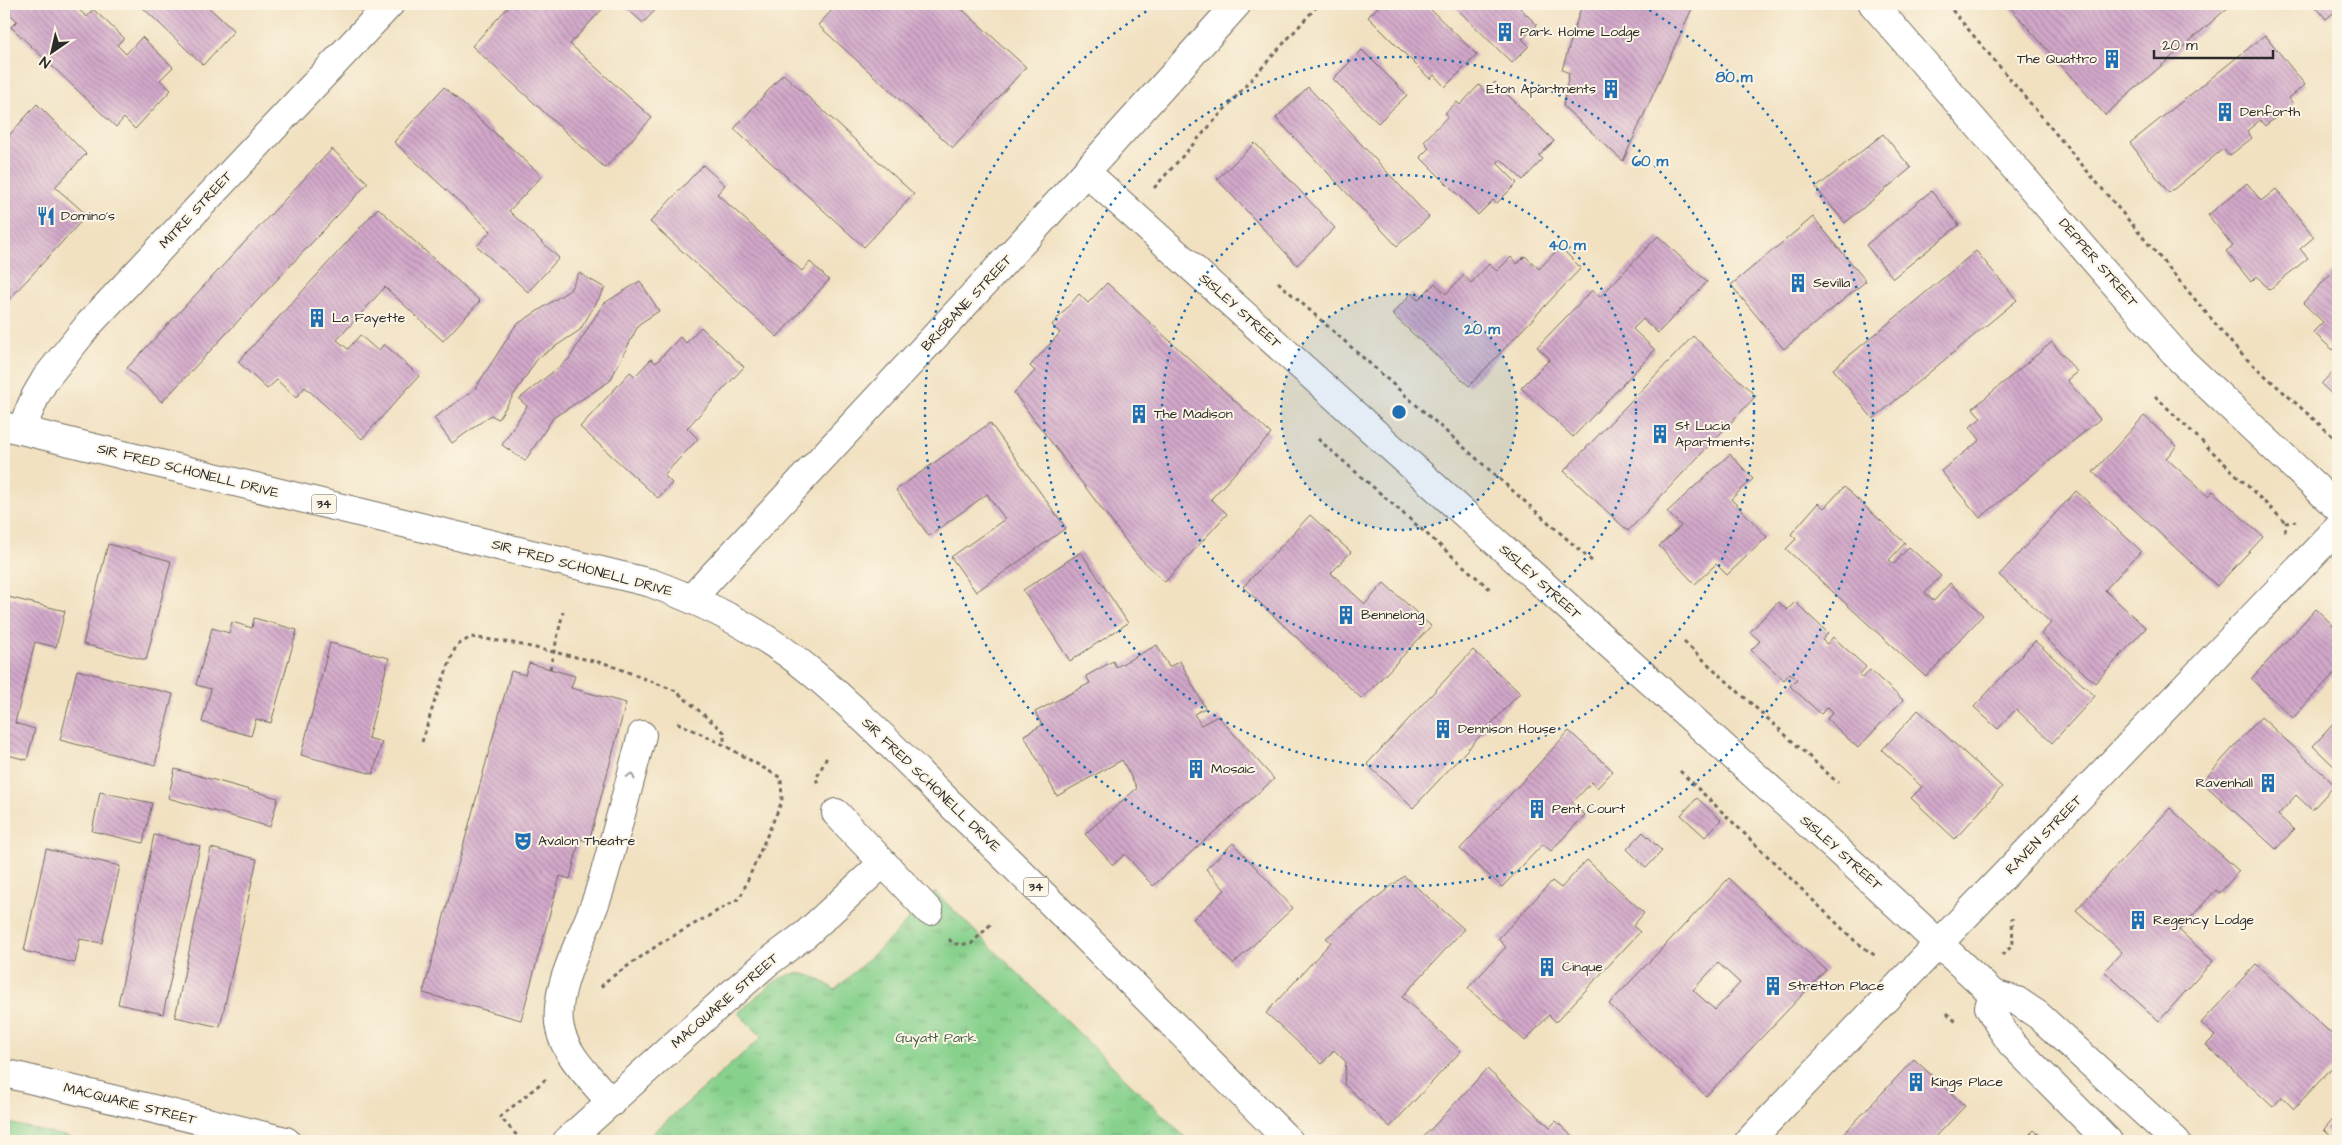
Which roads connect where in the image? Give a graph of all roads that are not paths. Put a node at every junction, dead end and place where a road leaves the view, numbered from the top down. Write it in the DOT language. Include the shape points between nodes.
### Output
graph roads {
  1 [pos="390,4"];
  2 [pos="1237,4"];
  3 [pos="1873,4"];
  4 [pos="1086,172"];
  5 [pos="12,428"];
  6 [pos="2338,508"];
  7 [pos="2338,528"];
  8 [pos="692,598"];
  9 [pos="642,735"];
  10 [pos="836,813"];
  11 [pos="883,863"];
  12 [pos="929,911"];
  13 [pos="1939,944"];
  14 [pos="1993,994"];
  15 [pos="4,1073"];
  16 [pos="611,1103"];
  17 [pos="286,1141"];
  18 [pos="567,1141"];
  19 [pos="1289,1141"];
  20 [pos="1749,1141"];
  21 [pos="2108,1141"];
  22 [pos="2176,1141"];
  1 -- 5 [label="street, MITRE STREET" via="90,323 46,378"];
  2 -- 4 [label="street, BRISBANE STREET"];
  3 -- 6 [label="street, DEPPER STREET" via="2180,359"];
  4 -- 8 [label="street, BRISBANE STREET"];
  4 -- 13 [label="street, SISLEY STREET"];
  5 -- 8 [label="street, SIR FRED SCHONELL DRIVE / 34" via="652,583"];
  7 -- 13 [label="street, RAVEN STREET"];
  8 -- 19 [label="street, SIR FRED SCHONELL DRIVE / 34" via="772,644 808,669 847,704"];
  16 -- 9 [label="street, one-way" via="568,1048 558,1011 564,983 593,910"];
  10 -- 11 [label="street"];
  11 -- 12 [label="street"];
  11 -- 16 [label="street, MACQUARIE STREET"];
  13 -- 14 [label="street, SISLEY STREET"];
  13 -- 20 [label="street, RAVEN STREET"];
  14 -- 21 [label="street" via="1990,1006 2012,1044"];
  14 -- 22 [label="street, SISLEY STREET" via="2017,1001 2038,1015"];
  15 -- 17 [label="street, MACQUARIE STREET"];
  16 -- 18 [label="street, MACQUARIE STREET"];
}
